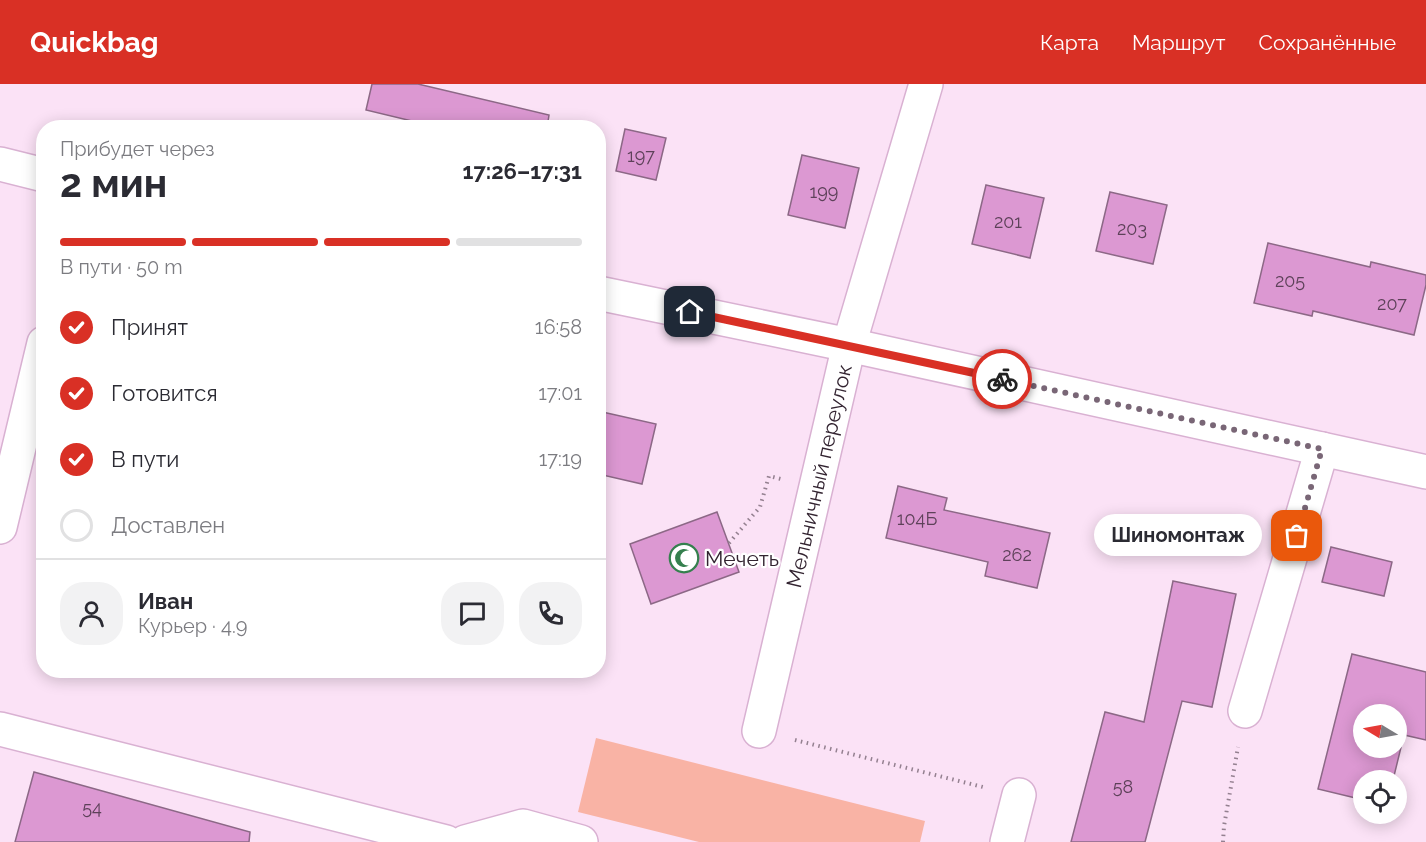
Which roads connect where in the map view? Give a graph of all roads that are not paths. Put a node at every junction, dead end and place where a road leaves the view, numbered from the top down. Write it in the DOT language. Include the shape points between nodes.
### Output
graph roads {
  1 [pos="926,84"];
  2 [pos="0,164"];
  3 [pos="36,173"];
  4 [pos="606,295"];
  5 [pos="849,345"];
  6 [pos="36,376"];
  7 [pos="1322,449"];
  8 [pos="1426,472"];
  9 [pos="1,522"];
  10 [pos="1245,711"];
  11 [pos="0,729"];
  12 [pos="759,731"];
  13 [pos="1019,795"];
  14 [pos="446,842"];
  15 [pos="465,842"];
  16 [pos="580,842"];
  17 [pos="1007,842"];
  1 -- 5 [label="main road, Мельничный переулок"];
  2 -- 3 [label="main road"];
  4 -- 5 [label="main road"];
  5 -- 7 [label="main road"];
  5 -- 12 [label="main road, Мельничный переулок"];
  6 -- 9 [label="main road"];
  7 -- 8 [label="main road"];
  7 -- 10 [label="main road"];
  11 -- 14 [label="main road"];
  13 -- 17 [label="main road"];
  15 -- 16 [label="main road" via="523,826"];
}
